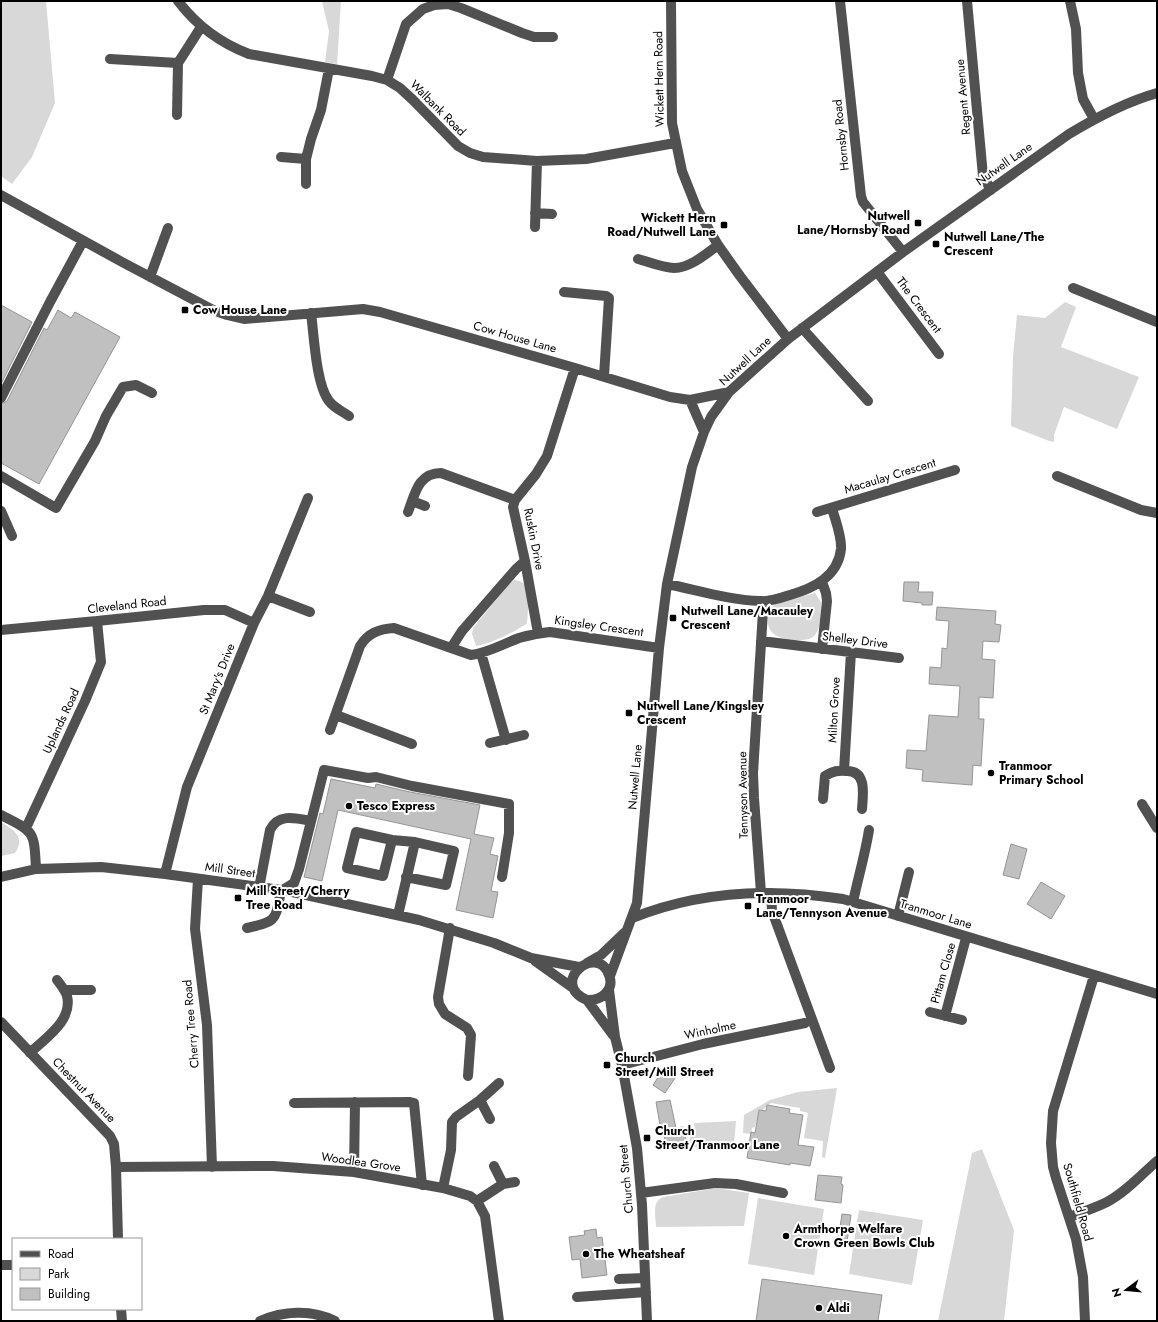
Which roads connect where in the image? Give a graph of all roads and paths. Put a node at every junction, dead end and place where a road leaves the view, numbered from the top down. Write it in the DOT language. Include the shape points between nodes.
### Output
graph roads {
  1 [pos="178,1"];
  2 [pos="671,1"];
  3 [pos="840,1"];
  4 [pos="967,1"];
  5 [pos="1070,1"];
  6 [pos="201,27"];
  7 [pos="553,37"];
  8 [pos="110,59"];
  9 [pos="178,63"];
  10 [pos="330,69"];
  11 [pos="386,80"];
  12 [pos="1157,93"];
  13 [pos="177,114"];
  14 [pos="1094,119"];
  15 [pos="675,143"];
  16 [pos="281,157"];
  17 [pos="306,159"];
  18 [pos="537,161"];
  19 [pos="306,184"];
  20 [pos="991,190"];
  21 [pos="1,195"];
  22 [pos="535,213"];
  23 [pos="552,214"];
  24 [pos="535,227"];
  25 [pos="168,228"];
  26 [pos="83,241"];
  27 [pos="718,245"];
  28 [pos="904,252"];
  29 [pos="638,259"];
  30 [pos="878,272"];
  31 [pos="150,277"];
  32 [pos="1073,288"];
  33 [pos="564,292"];
  34 [pos="311,313"];
  35 [pos="1157,322"];
  36 [pos="802,328"];
  37 [pos="788,339"];
  38 [pos="939,354"];
  39 [pos="574,368"];
  40 [pos="604,376"];
  41 [pos="729,392"];
  42 [pos="152,393"];
  43 [pos="1,398"];
  44 [pos="690,400"];
  45 [pos="868,401"];
  46 [pos="349,416"];
  47 [pos="704,432"];
  48 [pos="955,470"];
  49 [pos="1,476"];
  50 [pos="1057,476"];
  51 [pos="308,498"];
  52 [pos="515,500"];
  53 [pos="412,501"];
  54 [pos="425,506"];
  55 [pos="832,508"];
  56 [pos="1,511"];
  57 [pos="408,512"];
  58 [pos="817,512"];
  59 [pos="1157,513"];
  60 [pos="12,536"];
  61 [pos="525,561"];
  62 [pos="822,582"];
  63 [pos="667,584"];
  64 [pos="268,596"];
  65 [pos="762,601"];
  66 [pos="310,612"];
  67 [pos="97,621"];
  68 [pos="254,623"];
  69 [pos="1,630"];
  70 [pos="538,633"];
  71 [pos="761,641"];
  72 [pos="450,648"];
  73 [pos="659,648"];
  74 [pos="822,649"];
  75 [pos="851,652"];
  76 [pos="481,653"];
  77 [pos="899,658"];
  78 [pos="336,714"];
  79 [pos="330,730"];
  80 [pos="524,735"];
  81 [pos="506,740"];
  82 [pos="490,743"];
  83 [pos="412,744"];
  84 [pos="844,771"];
  85 [pos="823,799"];
  86 [pos="1142,804"];
  87 [pos="862,809"];
  88 [pos="1,815"];
  89 [pos="311,821"];
  90 [pos="26,828"];
  91 [pos="1157,828"];
  92 [pos="869,830"];
  93 [pos="392,840"];
  94 [pos="415,842"];
  95 [pos="36,869"];
  96 [pos="909,872"];
  97 [pos="165,874"];
  98 [pos="1,877"];
  99 [pos="406,877"];
  100 [pos="502,877"];
  101 [pos="198,879"];
  102 [pos="259,888"];
  103 [pos="281,891"];
  104 [pos="766,893"];
  105 [pos="853,902"];
  106 [pos="398,915"];
  107 [pos="898,916"];
  108 [pos="632,918"];
  109 [pos="247,928"];
  110 [pos="450,928"];
  111 [pos="626,931"];
  112 [pos="966,938"];
  113 [pos="531,958"];
  114 [pos="582,965"];
  115 [pos="610,976"];
  116 [pos="1094,976"];
  117 [pos="57,980"];
  118 [pos="573,988"];
  119 [pos="65,990"];
  120 [pos="91,990"];
  121 [pos="609,990"];
  122 [pos="1157,994"];
  123 [pos="587,1000"];
  124 [pos="930,1012"];
  125 [pos="945,1016"];
  126 [pos="962,1020"];
  127 [pos="1,1022"];
  128 [pos="805,1023"];
  129 [pos="614,1037"];
  130 [pos="30,1053"];
  131 [pos="622,1065"];
  132 [pos="830,1068"];
  133 [pos="468,1076"];
  134 [pos="499,1083"];
  135 [pos="480,1100"];
  136 [pos="355,1102"];
  137 [pos="294,1103"];
  138 [pos="490,1119"];
  139 [pos="1157,1161"];
  140 [pos="494,1166"];
  141 [pos="116,1167"];
  142 [pos="212,1167"];
  143 [pos="354,1172"];
  144 [pos="515,1182"];
  145 [pos="503,1184"];
  146 [pos="422,1185"];
  147 [pos="443,1188"];
  148 [pos="783,1193"];
  149 [pos="641,1194"];
  150 [pos="478,1201"];
  151 [pos="1070,1217"];
  152 [pos="118,1238"];
  153 [pos="1,1265"];
  154 [pos="12,1265"];
  155 [pos="645,1278"];
  156 [pos="619,1279"];
  157 [pos="646,1292"];
  158 [pos="577,1297"];
  159 [pos="121,1310"];
  160 [pos="122,1321"];
  161 [pos="260,1321"];
  162 [pos="335,1321"];
  163 [pos="499,1321"];
  164 [pos="647,1321"];
  165 [pos="1085,1321"];
  1 -- 6 [label="street, Walbank Road"];
  2 -- 15 [label="street, Wickett Hern Road" via="672,123"];
  3 -- 28 [label="street, Hornsby Road" via="861,196 863,202"];
  4 -- 20 [label="street, Regent Avenue" via="982,169"];
  5 -- 14 [label="street" via="1076,29 1078,73 1083,99"];
  6 -- 9 [label="street"];
  6 -- 10 [label="street, Walbank Road" via="233,48 249,54"];
  7 -- 11 [label="street" via="534,37 461,8 448,4 434,5 423,9 406,24"];
  8 -- 9 [label="street"];
  9 -- 13 [label="street"];
  10 -- 11 [label="street, Walbank Road"];
  10 -- 17 [label="street"];
  11 -- 18 [label="street, Walbank Road" via="400,88 458,146 470,153 483,157"];
  12 -- 14 [label="street, Nutwell Lane" via="1125,103"];
  14 -- 20 [label="street, Nutwell Lane"];
  15 -- 18 [label="street, Walbank Road" via="586,159"];
  15 -- 27 [label="street, Wickett Hern Road" via="682,171 697,209"];
  16 -- 17 [label="street"];
  17 -- 19 [label="street"];
  18 -- 22 [label="street"];
  20 -- 28 [label="street, Nutwell Lane"];
  21 -- 26 [label="street, Cow House Lane"];
  22 -- 23 [label="street"];
  22 -- 24 [label="street"];
  25 -- 31 [label="street"];
  26 -- 31 [label="street, Cow House Lane"];
  26 -- 43 [label="street"];
  27 -- 29 [label="street" via="681,268"];
  27 -- 37 [label="street, Wickett Hern Road"];
  28 -- 30 [label="street, Nutwell Lane"];
  30 -- 36 [label="street, Nutwell Lane"];
  30 -- 38 [label="street, The Crescent"];
  31 -- 34 [label="street, Cow House Lane" via="227,315 244,318"];
  32 -- 35 [label="street"];
  33 -- 40 [label="street" via="609,298"];
  34 -- 39 [label="street, Cow House Lane" via="363,309 380,312"];
  34 -- 46 [label="street" via="323,391 335,407"];
  36 -- 37 [label="street, Nutwell Lane"];
  36 -- 45 [label="street"];
  37 -- 41 [label="street, Nutwell Lane"];
  39 -- 40 [label="street, Cow House Lane"];
  39 -- 52 [label="street, Ruskin Drive" via="547,456"];
  40 -- 44 [label="street, Cow House Lane" via="670,397"];
  41 -- 44 [label="street, Cow House Lane"];
  41 -- 47 [label="street, Nutwell Lane" via="711,417"];
  42 -- 49 [label="street" via="136,385 123,387 56,508"];
  44 -- 47 [label="street"];
  47 -- 63 [label="street, Nutwell Lane" via="692,468"];
  48 -- 55 [label="street, Macaulay Crescent"];
  50 -- 59 [label="street" via="1141,510"];
  51 -- 64 [label="street, St Mary's Drive"];
  52 -- 53 [label="street" via="441,473 434,473 420,481"];
  52 -- 61 [label="street, Ruskin Drive" via="514,512"];
  53 -- 54 [label="street"];
  53 -- 57 [label="street"];
  55 -- 58 [label="street, Macaulay Crescent"];
  55 -- 62 [label="street" via="841,549 834,569"];
  56 -- 60 [label="street"];
  61 -- 70 [label="street, Ruskin Drive"];
  61 -- 72 [label="street" via="462,631"];
  62 -- 65 [label="street" via="782,598"];
  62 -- 74 [label="street" via="827,601"];
  63 -- 65 [label="street" via="744,600"];
  63 -- 73 [label="street, Nutwell Lane"];
  64 -- 66 [label="street"];
  64 -- 68 [label="street, St Mary's Drive"];
  65 -- 71 [label="street, Tennyson Avenue"];
  67 -- 68 [label="street, Cleveland Road" via="225,610"];
  67 -- 69 [label="street, Cleveland Road"];
  67 -- 90 [label="street, Uplands Road" via="101,662"];
  68 -- 97 [label="street, St Mary's Drive" via="187,787"];
  70 -- 73 [label="street, Kingsley Crescent" via="559,633"];
  70 -- 76 [label="street, Kingsley Crescent"];
  71 -- 74 [label="street, Shelley Drive"];
  71 -- 104 [label="street, Tennyson Avenue" via="753,772"];
  72 -- 76 [label="street, Kingsley Crescent" via="471,655"];
  72 -- 78 [label="street, Kingsley Crescent" via="394,628 371,633 360,646"];
  73 -- 108 [label="street, Nutwell Lane" via="637,903"];
  74 -- 75 [label="street, Shelley Drive"];
  75 -- 77 [label="street, Shelley Drive"];
  75 -- 84 [label="street, Milton Grove"];
  76 -- 81 [label="street"];
  78 -- 79 [label="street, Kingsley Crescent"];
  78 -- 83 [label="street"];
  80 -- 81 [label="street"];
  81 -- 82 [label="street"];
  84 -- 85 [label="street" via="837,770 826,776"];
  84 -- 87 [label="street" via="852,771 860,778 864,791"];
  86 -- 91 [label="street"];
  88 -- 90 [label="street"];
  89 -- 100 [label="street" via="324,770 368,778 376,777 509,804 509,833"];
  89 -- 102 [label="street" via="282,818 272,825"];
  89 -- 103 [label="street" via="294,883"];
  90 -- 95 [label="street" via="32,835 35,845"];
  92 -- 105 [label="street"];
  93 -- 93 [label="street" via="383,876 347,868 356,832"];
  93 -- 94 [label="street"];
  94 -- 99 [label="street"];
  94 -- 99 [label="street" via="454,851 446,885"];
  95 -- 97 [label="street, Mill Street" via="101,867"];
  95 -- 98 [label="street, Mill Street"];
  96 -- 107 [label="street"];
  97 -- 101 [label="street, Mill Street"];
  99 -- 106 [label="street"];
  101 -- 102 [label="street, Mill Street"];
  101 -- 142 [label="street, Cherry Tree Road" via="195,929 207,1025"];
  102 -- 103 [label="street, Mill Street"];
  103 -- 106 [label="street, Mill Street"];
  103 -- 109 [label="street" via="276,914 270,922"];
  104 -- 105 [label="street, Tranmoor Lane" via="815,895"];
  104 -- 108 [label="street, Tranmoor Lane" via="708,896 666,906"];
  104 -- 132 [label="street, Tennyson Avenue"];
  105 -- 107 [label="street, Tranmoor Lane"];
  106 -- 110 [label="street, Mill Street"];
  107 -- 112 [label="street, Tranmoor Lane"];
  108 -- 111 [label="street, Nutwell Lane"];
  110 -- 113 [label="street, Mill Street"];
  110 -- 133 [label="street" via="438,997 445,1014 467,1028 471,1035"];
  111 -- 114 [label="street, Nutwell Lane" via="601,956"];
  111 -- 115 [label="street, Nutwell Lane"];
  112 -- 116 [label="street, Tranmoor Lane"];
  112 -- 125 [label="street, Pittam Close"];
  113 -- 114 [label="street, Mill Street"];
  113 -- 118 [label="street, Mill Street"];
  114 -- 115 [label="street" via="601,965"];
  114 -- 118 [label="street" via="574,974"];
  115 -- 121 [label="street"];
  116 -- 122 [label="street, Tranmoor Lane"];
  116 -- 151 [label="street, Southfield Road" via="1053,1110 1053,1168"];
  117 -- 119 [label="street"];
  118 -- 123 [label="street" via="581,998"];
  119 -- 120 [label="street"];
  119 -- 130 [label="street" via="67,1005 61,1024"];
  121 -- 123 [label="street" via="599,999"];
  121 -- 129 [label="street, Church Street"];
  123 -- 129 [label="street, Church Street"];
  124 -- 125 [label="street, Pittam Close"];
  125 -- 126 [label="street, Pittam Close"];
  127 -- 130 [label="street, Chestnut Avenue"];
  128 -- 131 [label="street, Winholme" via="703,1044"];
  129 -- 131 [label="street, Church Street"];
  130 -- 141 [label="street, Chestnut Avenue" via="110,1136 114,1144"];
  131 -- 149 [label="street, Church Street" via="637,1148"];
  134 -- 135 [label="street"];
  135 -- 138 [label="street"];
  135 -- 147 [label="street" via="452,1122 451,1150"];
  136 -- 137 [label="street"];
  136 -- 143 [label="street"];
  136 -- 146 [label="street" via="414,1103"];
  139 -- 151 [label="street" via="1125,1190 1108,1201"];
  140 -- 145 [label="street"];
  141 -- 142 [label="street, Woodlea Grove"];
  141 -- 152 [label="street, Chestnut Avenue"];
  142 -- 143 [label="street, Woodlea Grove" via="273,1166"];
  143 -- 146 [label="street, Woodlea Grove"];
  144 -- 145 [label="street"];
  145 -- 150 [label="street"];
  146 -- 147 [label="street, Woodlea Grove"];
  147 -- 150 [label="street, Woodlea Grove"];
  148 -- 149 [label="street" via="736,1184 715,1183"];
  149 -- 155 [label="street, Church Street"];
  150 -- 163 [label="street" via="485,1216"];
  151 -- 165 [label="street, Southfield Road" via="1083,1277"];
  153 -- 154 [label="street"];
  155 -- 156 [label="street"];
  155 -- 157 [label="street, Church Street"];
  157 -- 158 [label="street"];
  157 -- 164 [label="street, Church Street"];
  159 -- 160 [label="street"];
  161 -- 162 [label="street" via="284,1313 301,1313"];
}
